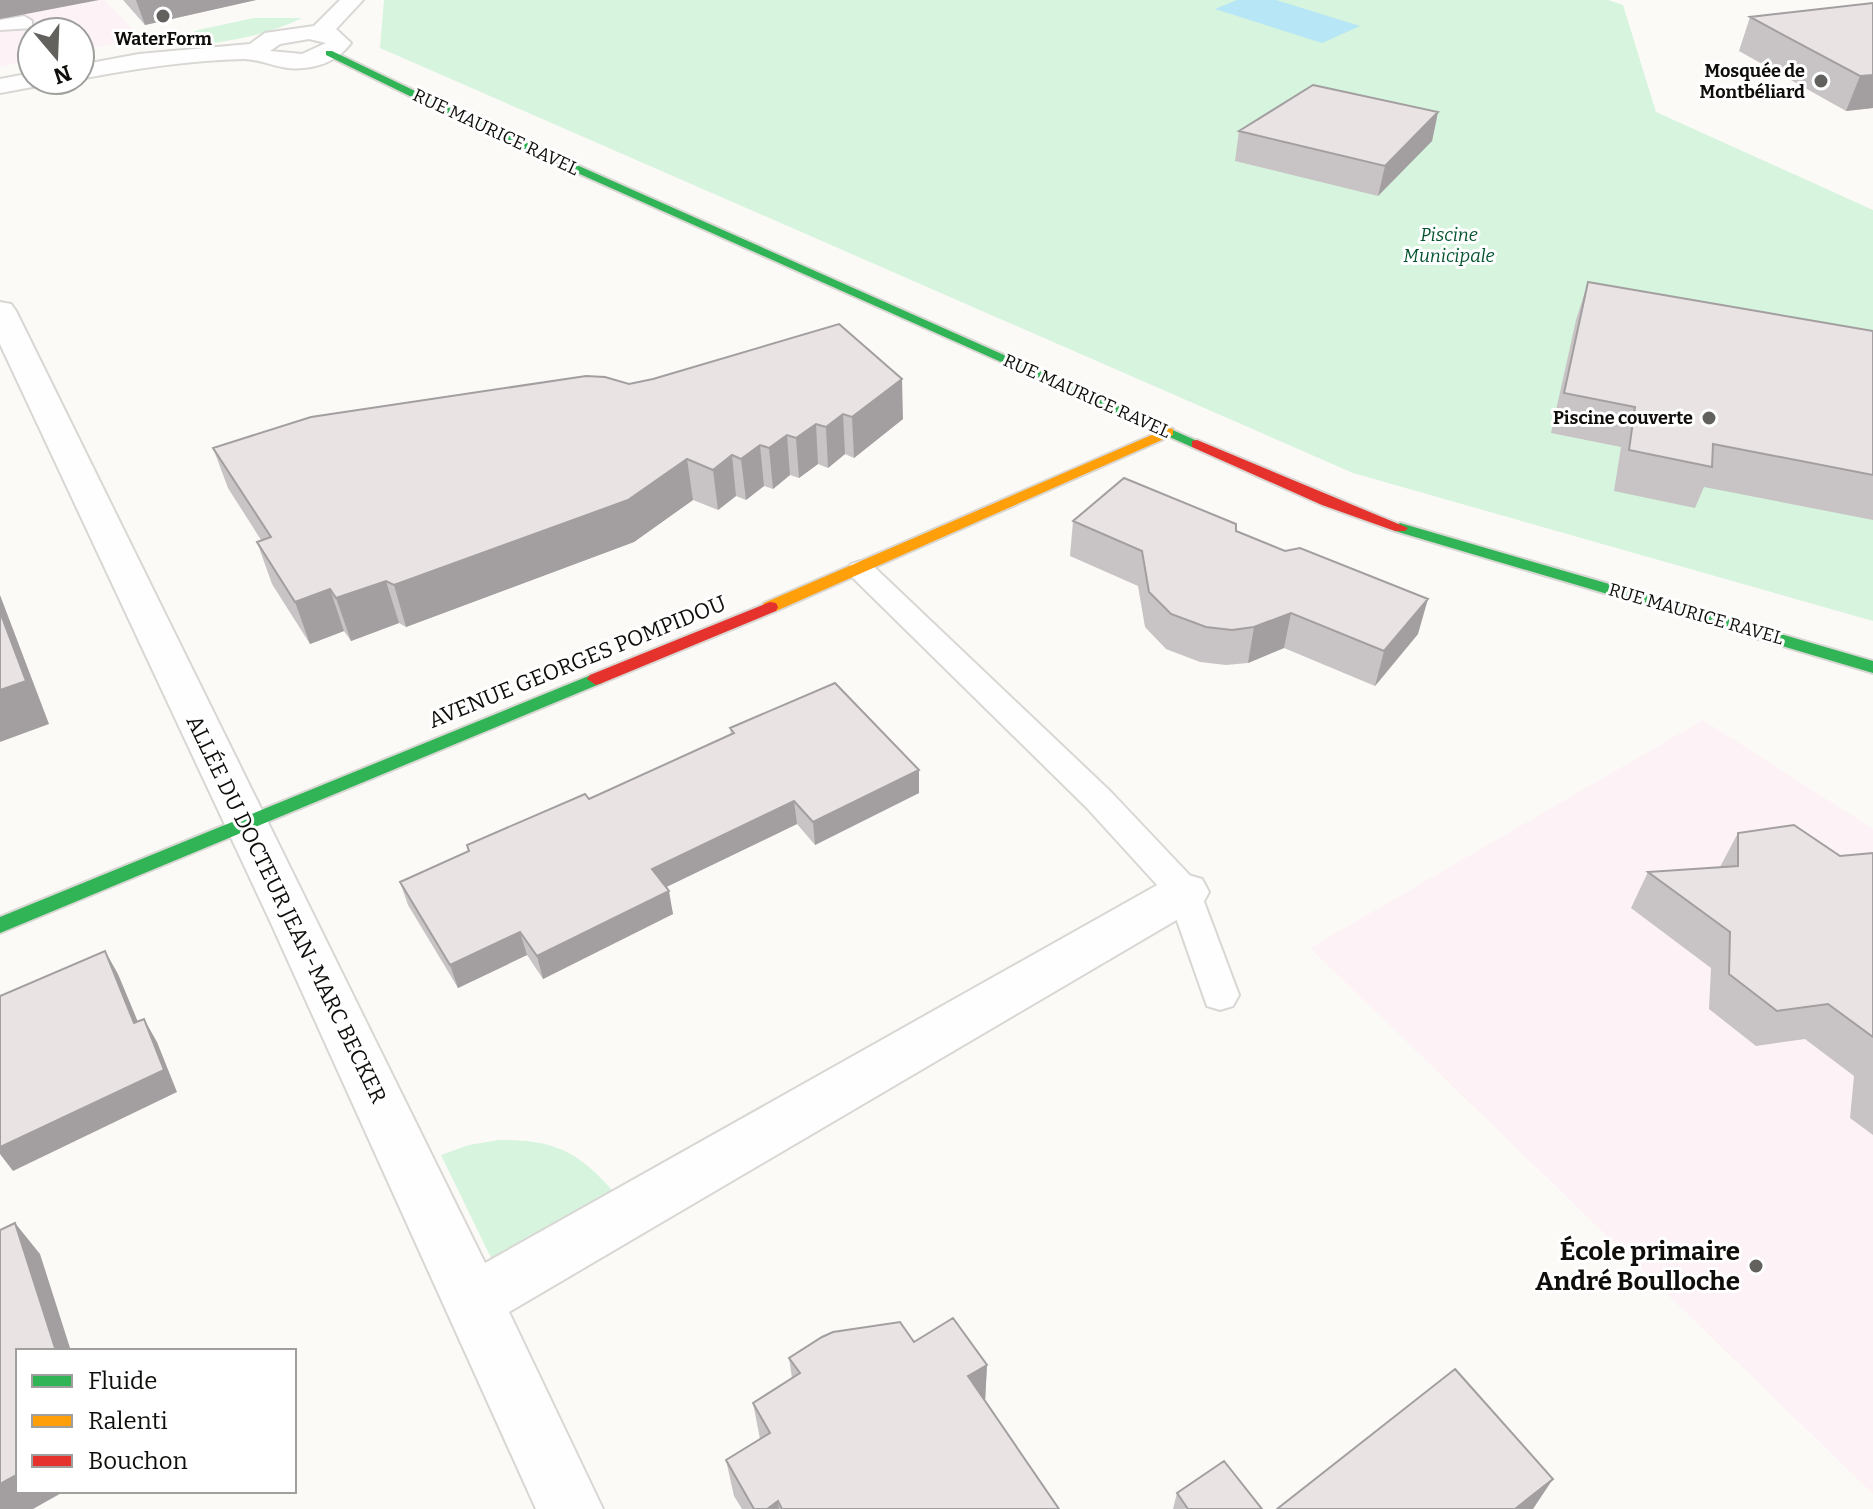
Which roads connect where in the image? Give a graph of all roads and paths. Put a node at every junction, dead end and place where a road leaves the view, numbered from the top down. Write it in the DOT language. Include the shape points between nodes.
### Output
graph roads {
  1 [pos="352,0"];
  2 [pos="324,43"];
  3 [pos="96,69"];
  4 [pos="0,311"];
  5 [pos="1168,432"];
  6 [pos="861,570"];
  7 [pos="1873,667"];
  8 [pos="246,822"];
  9 [pos="1185,892"];
  10 [pos="0,925"];
  11 [pos="1220,995"];
  12 [pos="473,1301"];
  13 [pos="570,1509"];
  1 -- 2 [label="street"];
  2 -- 3 [label="street" via="304,60 276,61 256,51"];
  2 -- 5 [label="street, RUE MAURICE RAVEL" via="481,127"];
  4 -- 8 [label="street, ALLÉE DU DOCTEUR JEAN-MARC BECKER"];
  5 -- 6 [label="street, AVENUE GEORGES POMPIDOU"];
  5 -- 7 [label="street, RUE MAURICE RAVEL" via="1327,502 1408,531"];
  6 -- 8 [label="street, AVENUE GEORGES POMPIDOU"];
  6 -- 9 [label="lane" via="1099,800"];
  8 -- 10 [label="street, AVENUE GEORGES POMPIDOU"];
  8 -- 12 [label="street, ALLÉE DU DOCTEUR JEAN-MARC BECKER"];
  9 -- 11 [label="lane"];
  9 -- 12 [label="street"];
  12 -- 13 [label="street, ALLÉE DU DOCTEUR JEAN-MARC BECKER"];
}
